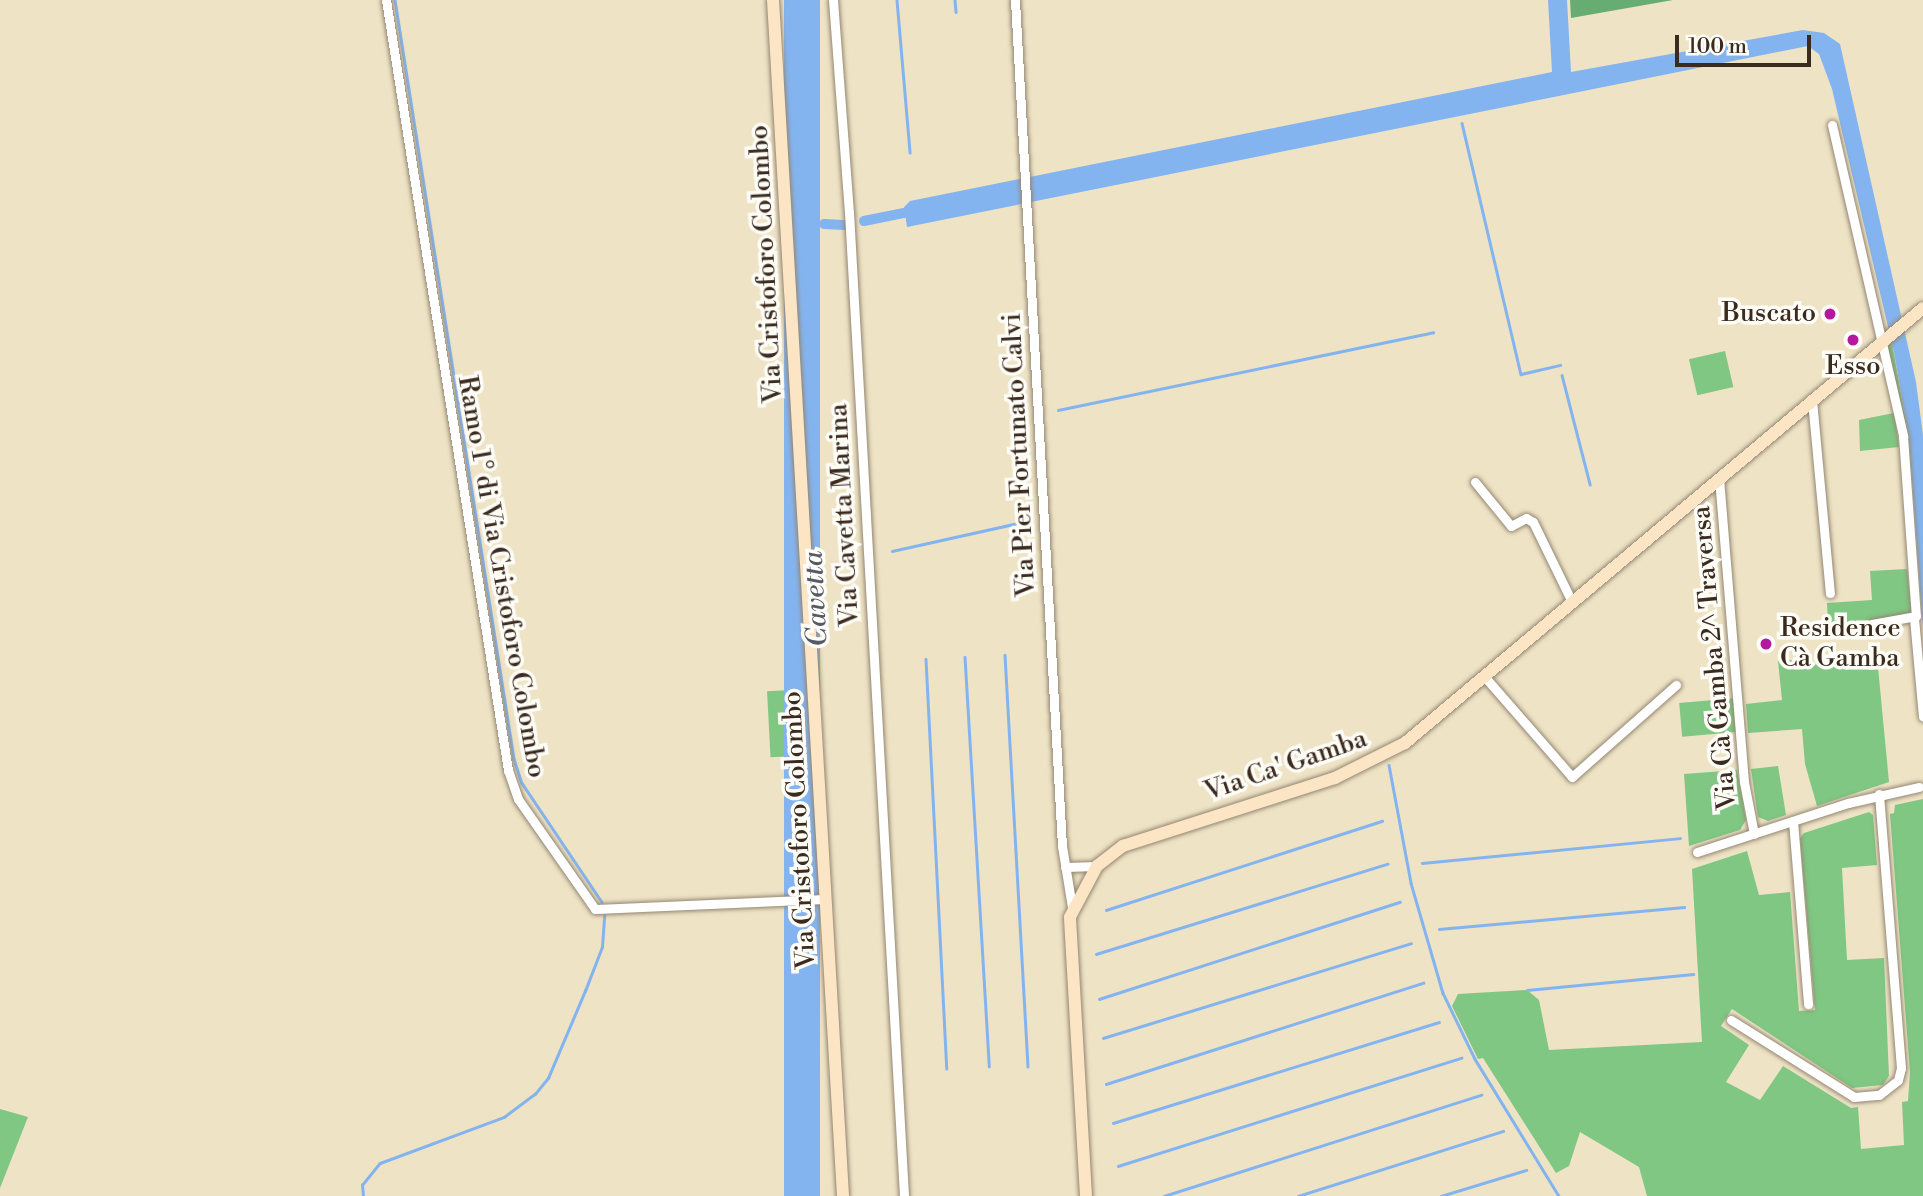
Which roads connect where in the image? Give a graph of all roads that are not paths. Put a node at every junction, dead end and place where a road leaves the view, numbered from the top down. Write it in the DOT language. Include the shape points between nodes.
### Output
graph roads {
  1 [pos="386,0"];
  2 [pos="773,0"];
  3 [pos="833,0"];
  4 [pos="1015,0"];
  5 [pos="1832,125"];
  6 [pos="1923,308"];
  7 [pos="1885,339"];
  8 [pos="1812,400"];
  9 [pos="1719,478"];
  10 [pos="1475,482"];
  11 [pos="1830,593"];
  12 [pos="1572,601"];
  13 [pos="1914,618"];
  14 [pos="1872,624"];
  15 [pos="1484,676"];
  16 [pos="1676,685"];
  17 [pos="1923,717"];
  18 [pos="1919,787"];
  19 [pos="1880,794"];
  20 [pos="1793,821"];
  21 [pos="1754,834"];
  22 [pos="1696,852"];
  23 [pos="1097,866"];
  24 [pos="1065,867"];
  25 [pos="826,899"];
  26 [pos="1072,907"];
  27 [pos="1808,1004"];
  28 [pos="1731,1020"];
  29 [pos="844,1196"];
  30 [pos="904,1196"];
  31 [pos="1086,1196"];
  1 -- 25 [label="street, Ramo 1° di Via Cristoforo Colombo" via="506,757 518,799 595,909"];
  2 -- 25 [label="street, Via Cristoforo Colombo"];
  3 -- 30 [label="street, Via Cavetta Marina"];
  4 -- 24 [label="street, Via Pier Fortunato Calvi"];
  5 -- 7 [label="street"];
  6 -- 7 [label="street, Via Ca' Gamba"];
  7 -- 8 [label="street, Via Ca' Gamba"];
  7 -- 13 [label="street" via="1903,436"];
  8 -- 9 [label="street, Via Ca' Gamba"];
  8 -- 11 [label="street"];
  9 -- 12 [label="street, Via Ca' Gamba"];
  9 -- 21 [label="street, Via Cà Gamba 2^ Traversa" via="1744,782"];
  10 -- 12 [label="street" via="1511,526 1526,519 1533,522"];
  12 -- 15 [label="street, Via Ca' Gamba"];
  13 -- 14 [label="street"];
  13 -- 17 [label="street"];
  15 -- 16 [label="street" via="1572,777"];
  15 -- 23 [label="street, Via Ca' Gamba" via="1418,734 1368,764 1134,842"];
  18 -- 19 [label="street"];
  19 -- 20 [label="street"];
  19 -- 28 [label="street" via="1898,1080 1879,1095 1854,1097"];
  20 -- 21 [label="street"];
  20 -- 27 [label="street"];
  21 -- 22 [label="street"];
  23 -- 24 [label="street"];
  23 -- 26 [label="street, Via Ca' Gamba"];
  24 -- 26 [label="street, Via Pier Fortunato Calvi"];
  25 -- 29 [label="street, Via Cristoforo Colombo"];
  26 -- 31 [label="street"];
}
